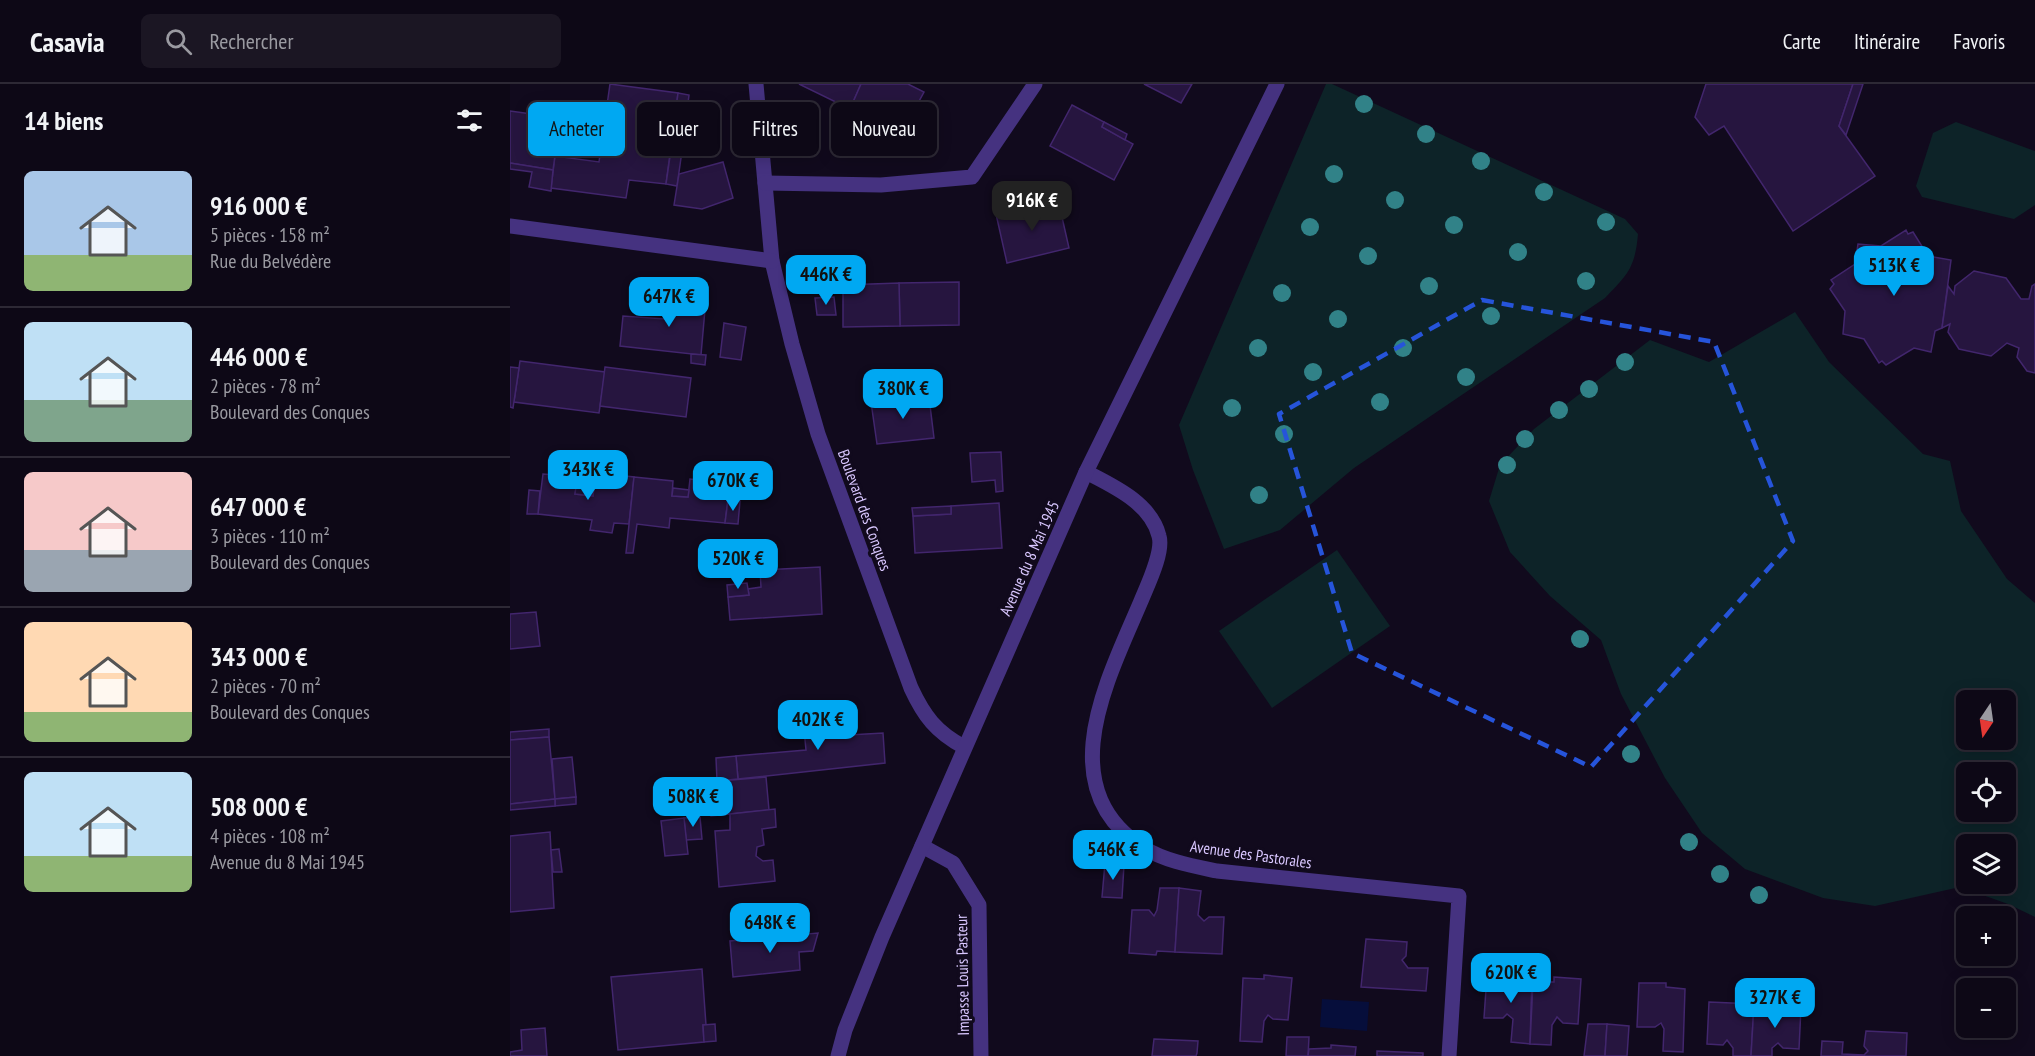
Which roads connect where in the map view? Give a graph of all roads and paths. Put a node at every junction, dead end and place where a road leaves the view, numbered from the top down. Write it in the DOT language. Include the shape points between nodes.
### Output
graph roads {
  1 [pos="756,84"];
  2 [pos="1035,84"];
  3 [pos="1277,84"];
  4 [pos="765,183"];
  5 [pos="510,226"];
  6 [pos="772,261"];
  7 [pos="1086,472"];
  8 [pos="964,747"];
  9 [pos="922,846"];
  10 [pos="838,1056"];
  11 [pos="981,1056"];
  12 [pos="1449,1056"];
  1 -- 4 [label="street, Boulevard des Conques"];
  2 -- 4 [label="street" via="972,177 881,185"];
  3 -- 7 [label="street, Avenue du 8 Mai 1945"];
  4 -- 6 [label="street, Boulevard des Conques"];
  5 -- 6 [label="street"];
  6 -- 8 [label="street, Boulevard des Conques" via="818,434 911,688 921,711 934,726"];
  7 -- 8 [label="street, Avenue du 8 Mai 1945"];
  7 -- 12 [label="street, Avenue des Pastorales" via="1117,487 1146,511 1160,537 1156,562 1096,717 1092,747 1095,784 1103,805 1119,828 1145,848 1181,863 1218,871 1459,896"];
  8 -- 9 [label="street, Avenue du 8 Mai 1945"];
  9 -- 10 [label="street, Avenue du 8 Mai 1945" via="882,937"];
  9 -- 11 [label="street, Impasse Louis Pasteur" via="952,863 979,905"];
}
